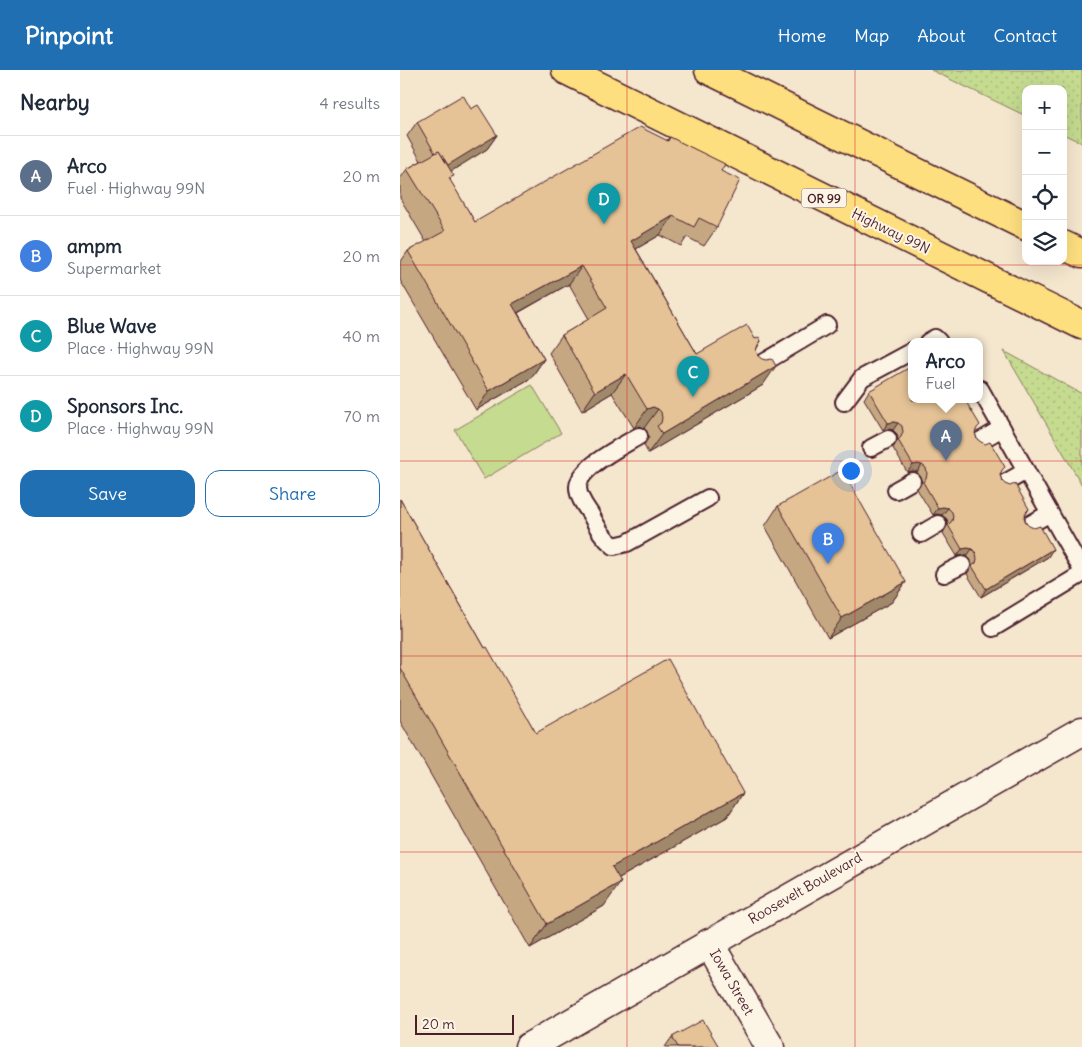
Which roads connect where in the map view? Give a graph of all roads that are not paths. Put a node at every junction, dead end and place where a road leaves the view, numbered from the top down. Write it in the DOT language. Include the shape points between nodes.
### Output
graph roads {
  1 [pos="566,70"];
  2 [pos="708,70"];
  3 [pos="1022,224"];
  4 [pos="1067,247"];
  5 [pos="1082,254"];
  6 [pos="827,325"];
  7 [pos="1082,325"];
  8 [pos="908,353"];
  9 [pos="753,369"];
  10 [pos="983,394"];
  11 [pos="844,402"];
  12 [pos="1002,428"];
  13 [pos="639,436"];
  14 [pos="888,438"];
  15 [pos="980,441"];
  16 [pos="871,448"];
  17 [pos="1026,471"];
  18 [pos="912,481"];
  19 [pos="1005,484"];
  20 [pos="896,490"];
  21 [pos="708,498"];
  22 [pos="1050,512"];
  23 [pos="938,524"];
  24 [pos="1029,525"];
  25 [pos="921,534"];
  26 [pos="962,565"];
  27 [pos="1082,570"];
  28 [pos="944,574"];
  29 [pos="1082,574"];
  30 [pos="993,628"];
  31 [pos="1082,731"];
  32 [pos="709,943"];
  33 [pos="529,1047"];
  34 [pos="770,1047"];
  1 -- 7 [label="main road, Highway 99N / OR 99"];
  2 -- 3 [label="main road"];
  4 -- 5 [label="main road"];
  6 -- 9 [label="lane"];
  8 -- 11 [label="lane" via="862,378"];
  10 -- 12 [label="lane"];
  12 -- 15 [label="lane"];
  12 -- 17 [label="lane"];
  13 -- 21 [label="lane" via="600,459 585,472 578,486 580,498 606,540 614,546 626,543"];
  14 -- 16 [label="lane"];
  17 -- 19 [label="lane"];
  17 -- 22 [label="lane"];
  18 -- 20 [label="lane"];
  22 -- 24 [label="lane"];
  22 -- 27 [label="lane"];
  23 -- 25 [label="lane"];
  26 -- 28 [label="lane"];
  29 -- 30 [label="lane"];
  31 -- 32 [label="main road, Roosevelt Boulevard"];
  32 -- 33 [label="main road, Roosevelt Boulevard"];
  32 -- 34 [label="main road, Iowa Street"];
}
